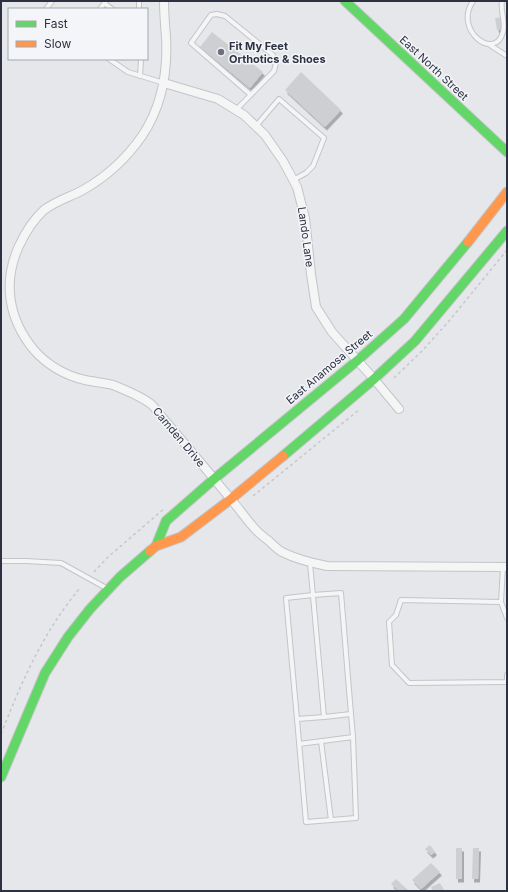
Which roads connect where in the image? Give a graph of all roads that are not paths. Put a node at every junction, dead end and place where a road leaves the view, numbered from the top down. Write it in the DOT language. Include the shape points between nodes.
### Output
graph roads {
  1 [pos="164,1"];
  2 [pos="345,1"];
  3 [pos="473,1"];
  4 [pos="502,1"];
  5 [pos="490,45"];
  6 [pos="507,56"];
  7 [pos="141,60"];
  8 [pos="116,61"];
  9 [pos="140,76"];
  10 [pos="164,84"];
  11 [pos="251,95"];
  12 [pos="236,110"];
  13 [pos="256,126"];
  14 [pos="507,152"];
  15 [pos="293,180"];
  16 [pos="507,192"];
  17 [pos="507,231"];
  18 [pos="358,360"];
  19 [pos="374,379"];
  20 [pos="400,409"];
  21 [pos="214,479"];
  22 [pos="231,499"];
  23 [pos="156,546"];
  24 [pos="1,561"];
  25 [pos="310,563"];
  26 [pos="505,567"];
  27 [pos="109,589"];
  28 [pos="313,595"];
  29 [pos="501,602"];
  30 [pos="507,618"];
  31 [pos="507,675"];
  32 [pos="351,714"];
  33 [pos="324,716"];
  34 [pos="297,719"];
  35 [pos="353,737"];
  36 [pos="321,741"];
  37 [pos="299,744"];
  38 [pos="1,777"];
  39 [pos="331,820"];
  1 -- 10 [label="street, Camden Drive"];
  2 -- 14 [label="main road, East North Street"];
  3 -- 5 [label="lane" via="467,15 469,27 475,37"];
  4 -- 5 [label="lane" via="504,31 501,38"];
  5 -- 6 [label="lane"];
  7 -- 9 [label="lane"];
  8 -- 9 [label="lane" via="128,72"];
  9 -- 10 [label="lane"];
  10 -- 12 [label="street, Lando Lane" via="218,99"];
  10 -- 21 [label="street, Camden Drive" via="150,121 128,154 101,178 44,210 22,238 12,264 11,304 20,330 44,360 69,376 127,390 151,404"];
  11 -- 11 [label="lane" via="274,71 276,63 273,55 225,16 211,15 191,43"];
  11 -- 12 [label="lane"];
  12 -- 13 [label="street, Lando Lane"];
  13 -- 15 [label="street, Lando Lane" via="283,161"];
  13 -- 15 [label="lane" via="279,99 324,138 313,166 306,174"];
  15 -- 18 [label="street, Lando Lane" via="305,218 316,307 332,332"];
  16 -- 18 [label="main road, East Anamosa Street" via="404,319"];
  17 -- 19 [label="main road, East Anamosa Street" via="415,341"];
  18 -- 19 [label="street, Lando Lane"];
  18 -- 21 [label="main road, East Anamosa Street"];
  19 -- 20 [label="street, Lando Lane"];
  19 -- 22 [label="main road, East Anamosa Street"];
  21 -- 22 [label="street, Camden Drive"];
  21 -- 23 [label="main road, East Anamosa Street" via="166,521"];
  22 -- 23 [label="main road, East Anamosa Street" via="181,537"];
  22 -- 25 [label="street, Camden Drive" via="256,530 281,551"];
  23 -- 27 [label="main road, East Anamosa Street"];
  24 -- 27 [label="lane" via="61,563"];
  25 -- 26 [label="street, Camden Drive" via="327,566"];
  25 -- 28 [label="lane"];
  26 -- 29 [label="lane"];
  27 -- 38 [label="main road, East Anamosa Street" via="68,637 45,673"];
  28 -- 32 [label="lane" via="341,593"];
  28 -- 33 [label="lane"];
  28 -- 34 [label="lane" via="286,598"];
  29 -- 30 [label="lane"];
  29 -- 31 [label="lane" via="401,600 396,615 389,622 392,665 409,683 507,682"];
  32 -- 33 [label="lane"];
  32 -- 35 [label="lane"];
  33 -- 34 [label="lane"];
  34 -- 37 [label="lane"];
  35 -- 36 [label="lane"];
  35 -- 39 [label="lane" via="356,818"];
  36 -- 37 [label="lane"];
  36 -- 39 [label="lane"];
  37 -- 39 [label="lane" via="306,822"];
}
